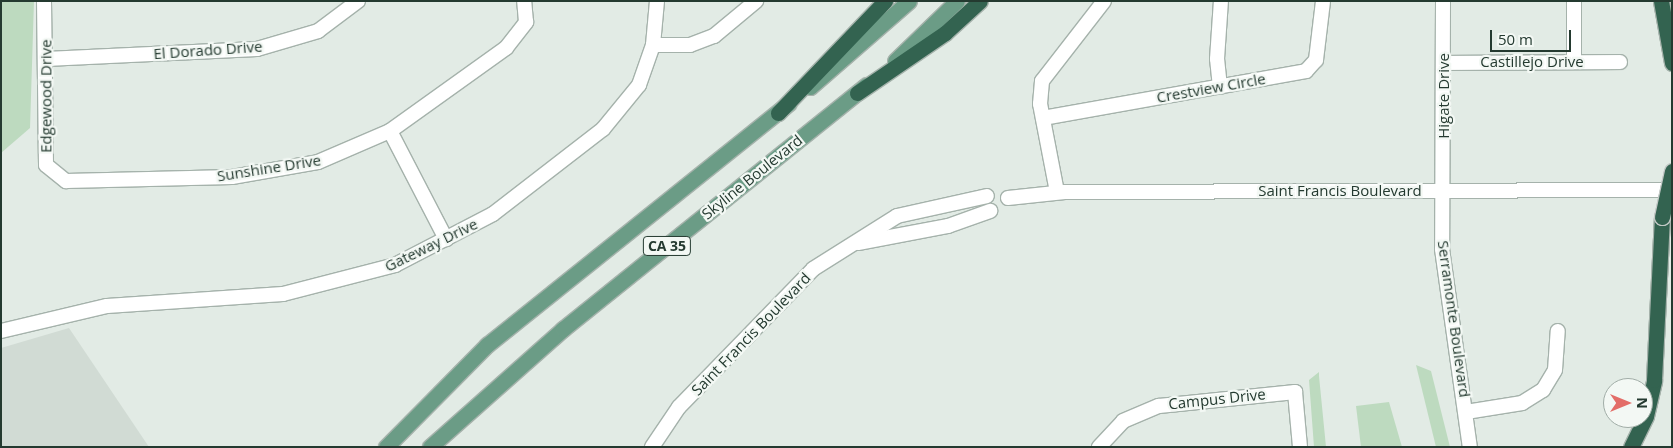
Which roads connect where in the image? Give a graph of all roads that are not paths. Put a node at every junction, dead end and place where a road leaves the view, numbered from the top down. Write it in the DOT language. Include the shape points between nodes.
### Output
graph roads {
  1 [pos="44,1"];
  2 [pos="358,1"];
  3 [pos="524,1"];
  4 [pos="657,1"];
  5 [pos="756,1"];
  6 [pos="885,1"];
  7 [pos="909,1"];
  8 [pos="957,1"];
  9 [pos="980,1"];
  10 [pos="1104,1"];
  11 [pos="1221,1"];
  12 [pos="1323,1"];
  13 [pos="1444,1"];
  14 [pos="1574,1"];
  15 [pos="1661,1"];
  16 [pos="653,44"];
  17 [pos="46,58"];
  18 [pos="1444,62"];
  19 [pos="1574,62"];
  20 [pos="1620,62"];
  21 [pos="1672,63"];
  22 [pos="1220,87"];
  23 [pos="857,93"];
  24 [pos="778,112"];
  25 [pos="1043,118"];
  26 [pos="390,131"];
  27 [pos="1672,171"];
  28 [pos="66,181"];
  29 [pos="1672,190"];
  30 [pos="1444,191"];
  31 [pos="1057,192"];
  32 [pos="987,196"];
  33 [pos="1008,198"];
  34 [pos="990,211"];
  35 [pos="446,239"];
  36 [pos="839,252"];
  37 [pos="1,331"];
  38 [pos="1558,331"];
  39 [pos="1466,412"];
  40 [pos="386,447"];
  41 [pos="430,447"];
  42 [pos="652,447"];
  43 [pos="1098,447"];
  44 [pos="1300,447"];
  45 [pos="1470,447"];
  46 [pos="1632,447"];
  1 -- 17 [label="street, Edgewood Drive"];
  2 -- 17 [label="street, El Dorado Drive" via="318,31 257,49"];
  3 -- 26 [label="street, Sunshine Drive" via="526,22 506,48"];
  4 -- 16 [label="street, Gateway Drive"];
  5 -- 16 [label="street" via="714,36 690,45"];
  6 -- 24 [label="highway"];
  7 -- 24 [label="main road, CA 35"];
  8 -- 23 [label="main road, Skyline Boulevard / CA 35"];
  9 -- 23 [label="highway" via="945,33"];
  10 -- 25 [label="street" via="1045,74 1040,96"];
  11 -- 22 [label="street" via="1217,59"];
  12 -- 22 [label="street, Crestview Circle" via="1317,52 1309,69"];
  13 -- 18 [label="street, Higate Drive"];
  14 -- 19 [label="street"];
  15 -- 21 [label="highway"];
  16 -- 35 [label="street, Gateway Drive" via="638,85 603,129 493,214"];
  17 -- 28 [label="street, Edgewood Drive" via="46,166"];
  18 -- 19 [label="street, Castillejo Drive"];
  18 -- 30 [label="street, Higate Drive"];
  19 -- 20 [label="street, Castillejo Drive"];
  22 -- 25 [label="street, Crestview Circle"];
  23 -- 41 [label="main road, Skyline Boulevard / CA 35" via="563,329"];
  24 -- 40 [label="main road, CA 35" via="493,340"];
  25 -- 31 [label="street"];
  26 -- 28 [label="street, Sunshine Drive" via="318,162 232,177"];
  26 -- 35 [label="street"];
  27 -- 46 [label="highway, bridge" via="1662,218 1654,380 1646,416"];
  29 -- 30 [label="street, Saint Francis Boulevard"];
  30 -- 31 [label="street, Saint Francis Boulevard"];
  30 -- 39 [label="street, Serramonte Boulevard" via="1442,251"];
  31 -- 33 [label="street, Saint Francis Boulevard"];
  32 -- 36 [label="street, Saint Francis Boulevard" via="897,216"];
  34 -- 36 [label="street, Saint Francis Boulevard" via="965,222 873,239"];
  35 -- 37 [label="street, Gateway Drive" via="395,265 330,285 259,297 107,306"];
  36 -- 42 [label="street, Saint Francis Boulevard" via="791,289 761,326 679,407"];
  38 -- 39 [label="street" via="1555,370 1543,390 1522,403"];
  39 -- 45 [label="street, Serramonte Boulevard"];
  43 -- 44 [label="street, Campus Drive" via="1123,421 1159,406 1295,392"];
}
